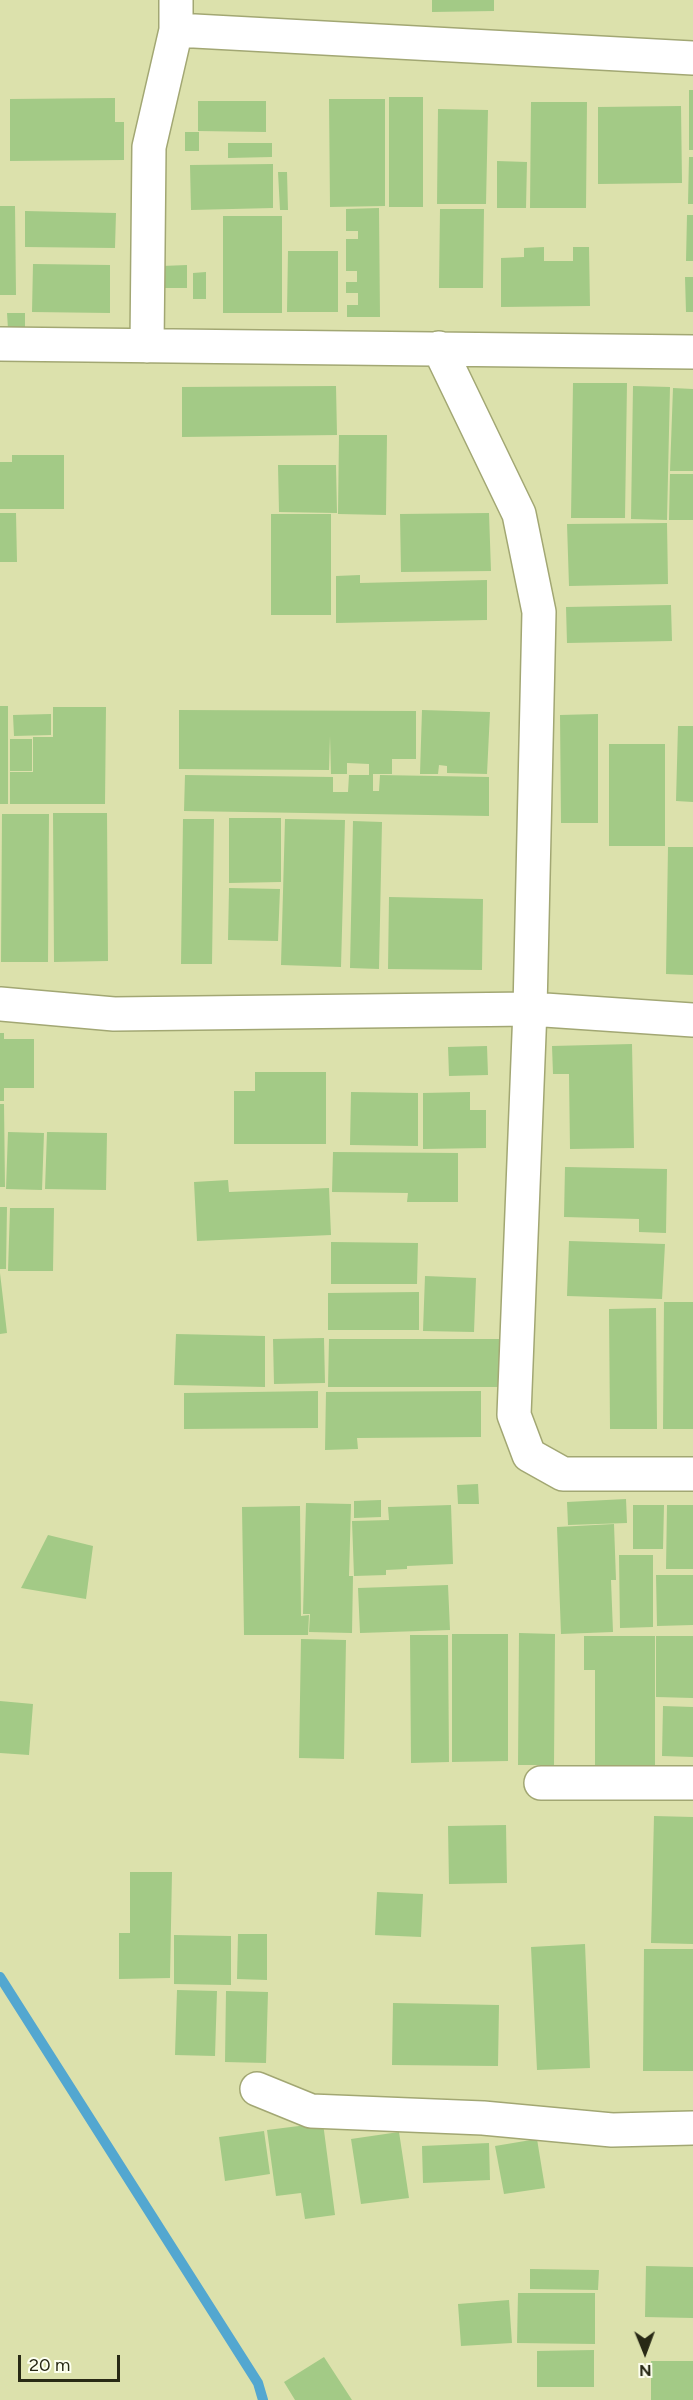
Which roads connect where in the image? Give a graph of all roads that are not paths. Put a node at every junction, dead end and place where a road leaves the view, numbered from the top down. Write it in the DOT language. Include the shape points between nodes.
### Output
graph roads {
  1 [pos="176,15"];
  2 [pos="693,58"];
  3 [pos="0,345"];
  4 [pos="147,346"];
  5 [pos="439,348"];
  6 [pos="693,352"];
  7 [pos="0,1004"];
  8 [pos="530,1009"];
  9 [pos="693,1020"];
  10 [pos="693,1474"];
  11 [pos="541,1783"];
  12 [pos="693,1783"];
  13 [pos="257,2090"];
  14 [pos="693,2128"];
  1 -- 2 [label="street"];
  1 -- 4 [label="street" via="149,147"];
  3 -- 4 [label="street"];
  4 -- 5 [label="street"];
  5 -- 6 [label="street"];
  5 -- 8 [label="street" via="519,514 539,612"];
  7 -- 8 [label="street" via="114,1014"];
  8 -- 9 [label="street"];
  8 -- 10 [label="street" via="514,1414 529,1455 563,1474"];
  11 -- 12 [label="street"];
  13 -- 14 [label="street" via="311,2110 483,2118 612,2130"];
}
